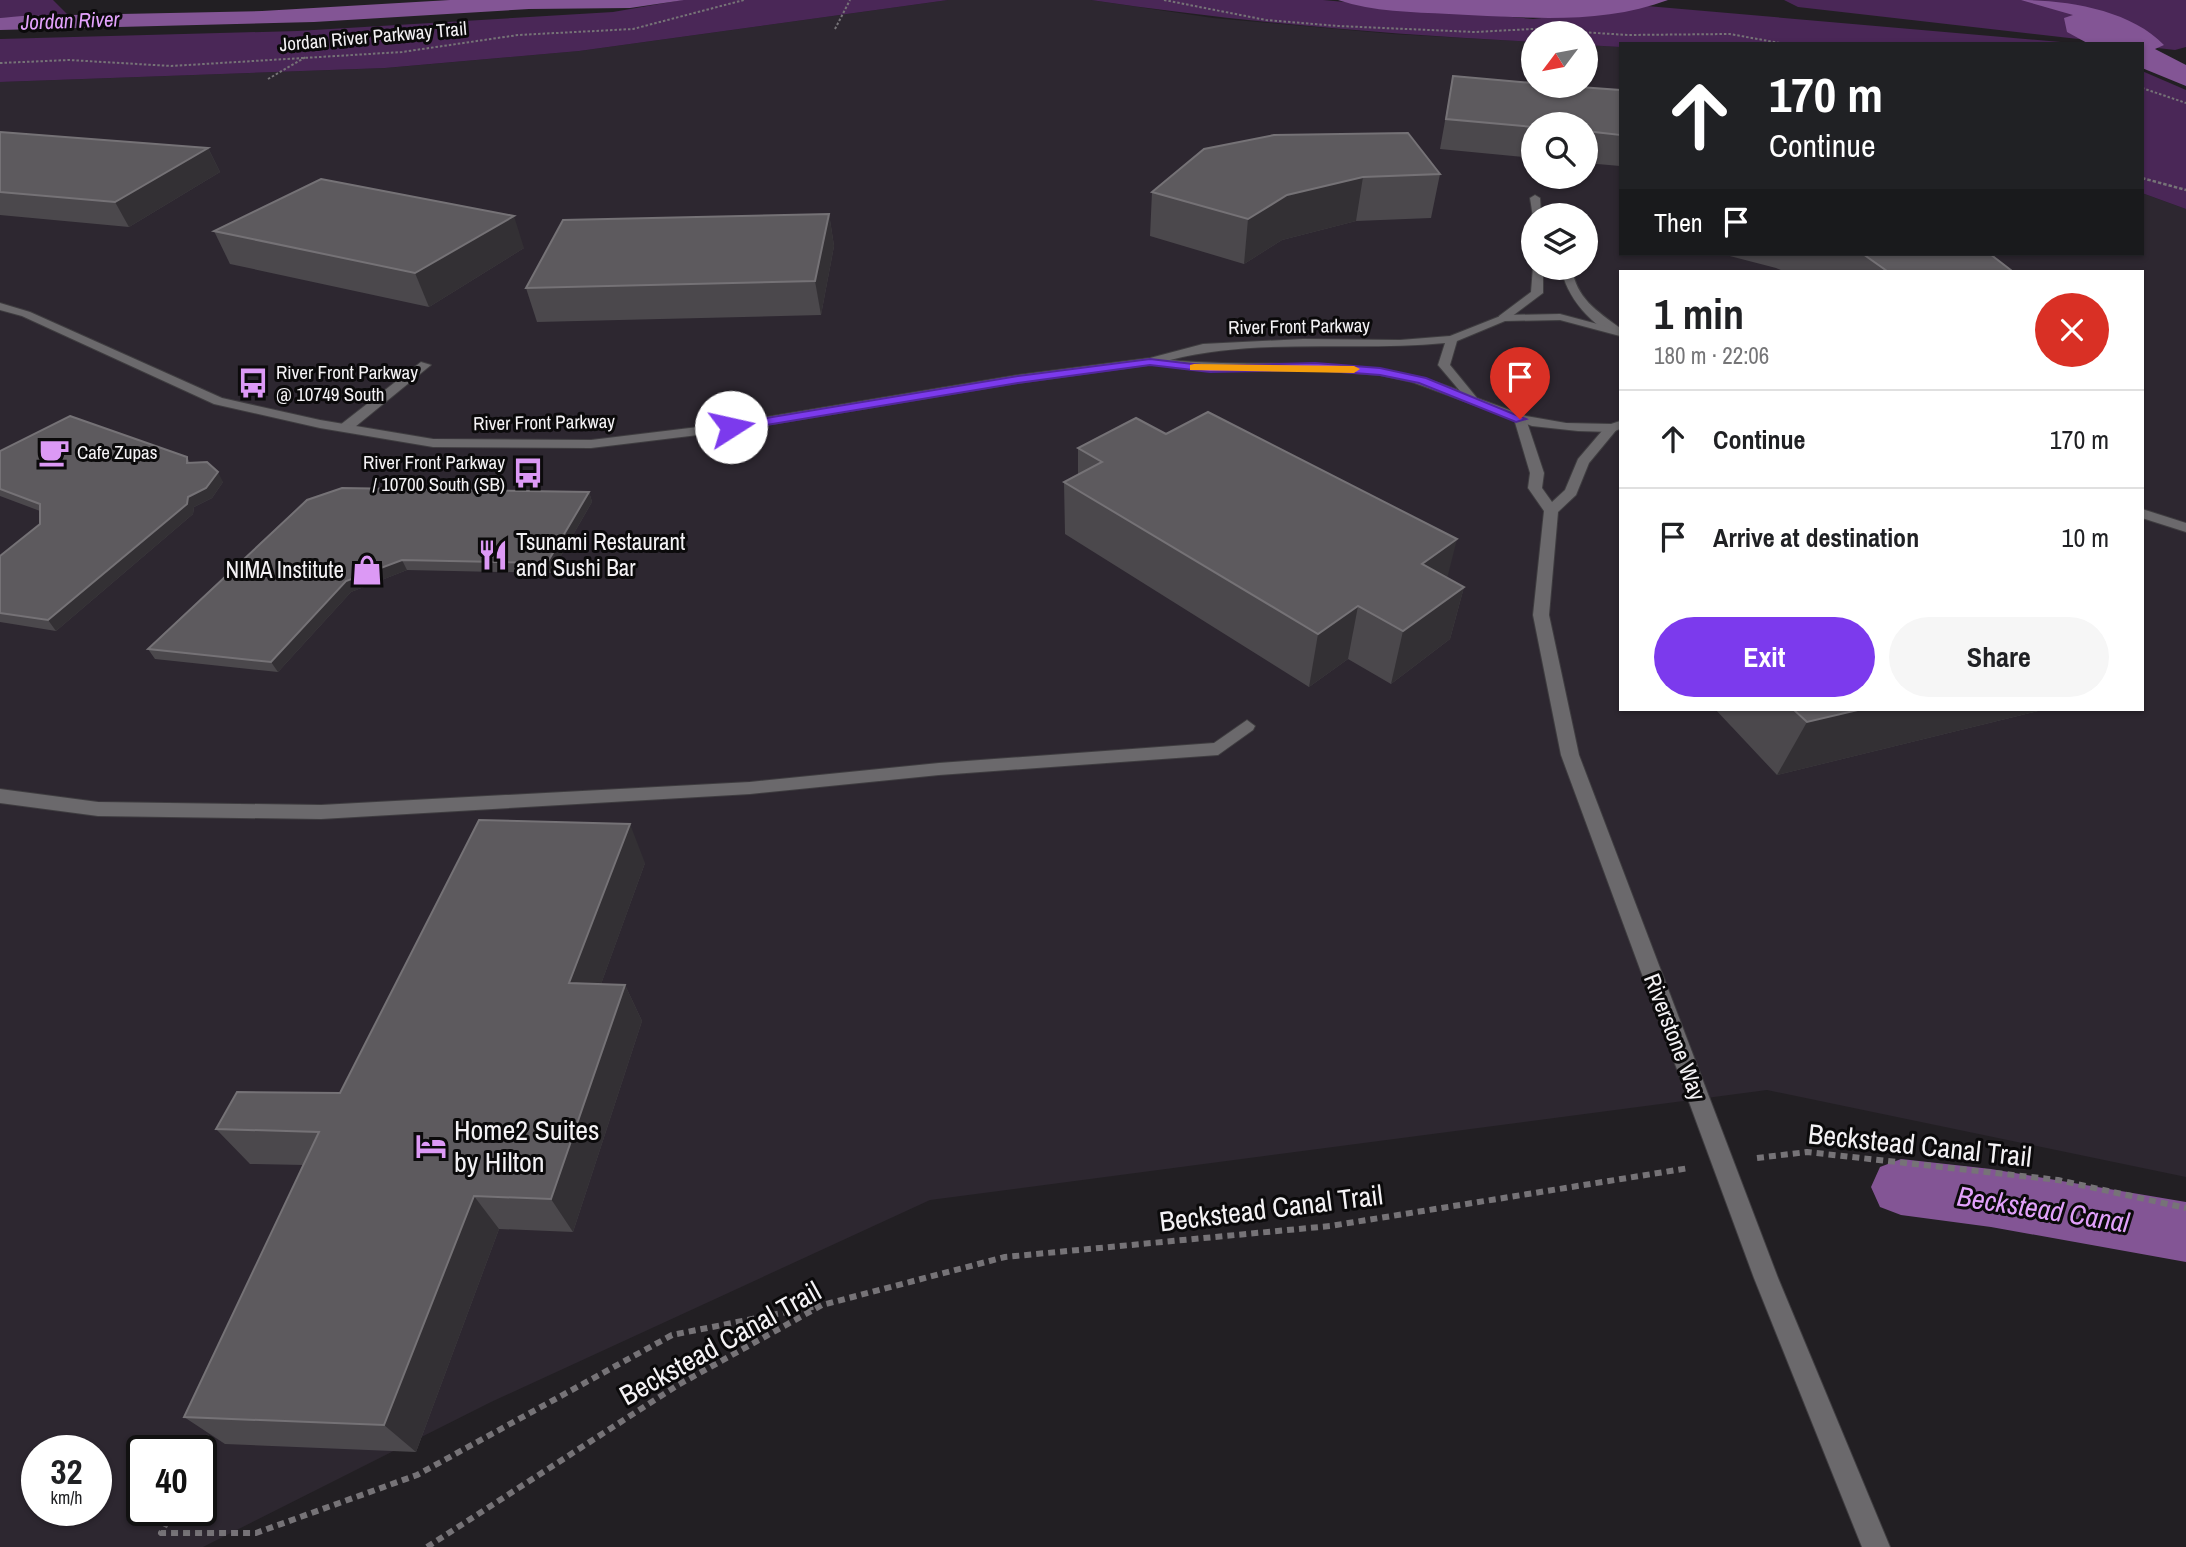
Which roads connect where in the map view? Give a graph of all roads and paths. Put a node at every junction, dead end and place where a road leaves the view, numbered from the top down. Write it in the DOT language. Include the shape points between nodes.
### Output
graph roads {
  1 [pos="744,0"];
  2 [pos="850,0"];
  3 [pos="1164,0"];
  4 [pos="835,29"];
  5 [pos="1521,32"];
  6 [pos="1598,34"];
  7 [pos="1774,42"];
  8 [pos="310,55"];
  9 [pos="0,63"];
  10 [pos="268,79"];
  11 [pos="2144,89"];
  12 [pos="2186,103"];
  13 [pos="2144,179"];
  14 [pos="2186,190"];
  15 [pos="1535,198"];
  16 [pos="1535,203"];
  17 [pos="1538,280"];
  18 [pos="1570,280"];
  19 [pos="0,306"];
  20 [pos="1503,318"];
  21 [pos="1619,332"];
  22 [pos="1619,333"];
  23 [pos="1452,339"];
  24 [pos="1150,362"];
  25 [pos="425,365"];
  26 [pos="1475,400"];
  27 [pos="1520,419"];
  28 [pos="1616,427"];
  29 [pos="345,428"];
  30 [pos="1550,511"];
  31 [pos="2144,514"];
  32 [pos="2186,528"];
  33 [pos="1247,726"];
  34 [pos="0,796"];
  35 [pos="1723,1163"];
  36 [pos="2186,1208"];
  37 [pos="822,1305"];
  38 [pos="219,1417"];
  39 [pos="210,1435"];
  40 [pos="165,1526"];
  41 [pos="427,1547"];
  42 [pos="1876,1547"];
  1 -- 8 [label="path, Jordan River Parkway Trail" via="633,29 518,35 402,52"];
  2 -- 4 [label="path"];
  3 -- 5 [label="path" via="1266,20"];
  6 -- 7 [label="path" via="1730,34"];
  8 -- 9 [label="path, Jordan River Parkway Trail" via="171,66 69,60"];
  8 -- 10 [label="path"];
  11 -- 12 [label="path"];
  13 -- 14 [label="path"];
  15 -- 16 [label="street"];
  17 -- 20 [label="street" via="1537,293"];
  18 -- 21 [label="street" via="1573,292 1588,310"];
  19 -- 29 [label="street, River Front Parkway" via="218,401"];
  20 -- 22 [label="street" via="1560,317"];
  20 -- 23 [label="street, River Front Parkway"];
  23 -- 24 [label="street, River Front Parkway" via="1203,348"];
  23 -- 26 [label="street" via="1444,365"];
  24 -- 26 [label="street, River Front Parkway" via="1210,369 1315,367 1380,372 1422,380"];
  24 -- 29 [label="street, River Front Parkway" via="591,444 433,443"];
  25 -- 29 [label="street"];
  26 -- 27 [label="street, River Front Parkway"];
  27 -- 28 [label="street, River Front Parkway" via="1543,425"];
  27 -- 30 [label="street, Riverstone Way" via="1537,473 1535,488"];
  28 -- 30 [label="street" via="1583,462 1571,492"];
  30 -- 35 [label="street, Riverstone Way" via="1541,615 1570,755"];
  31 -- 32 [label="street"];
  33 -- 34 [label="street" via="1219,749 750,788 488,803 321,812 98,809"];
  35 -- 36 [label="path, Beckstead Canal Trail" via="1807,1152 2058,1180"];
  35 -- 37 [label="path, Beckstead Canal Trail" via="1330,1226 1005,1257"];
  35 -- 42 [label="street, Riverstone Way"];
  37 -- 40 [label="path" via="672,1335 417,1475 256,1533 161,1533"];
  37 -- 41 [label="path, Beckstead Canal Trail" via="678,1385"];
  38 -- 39 [label="path"];
}
